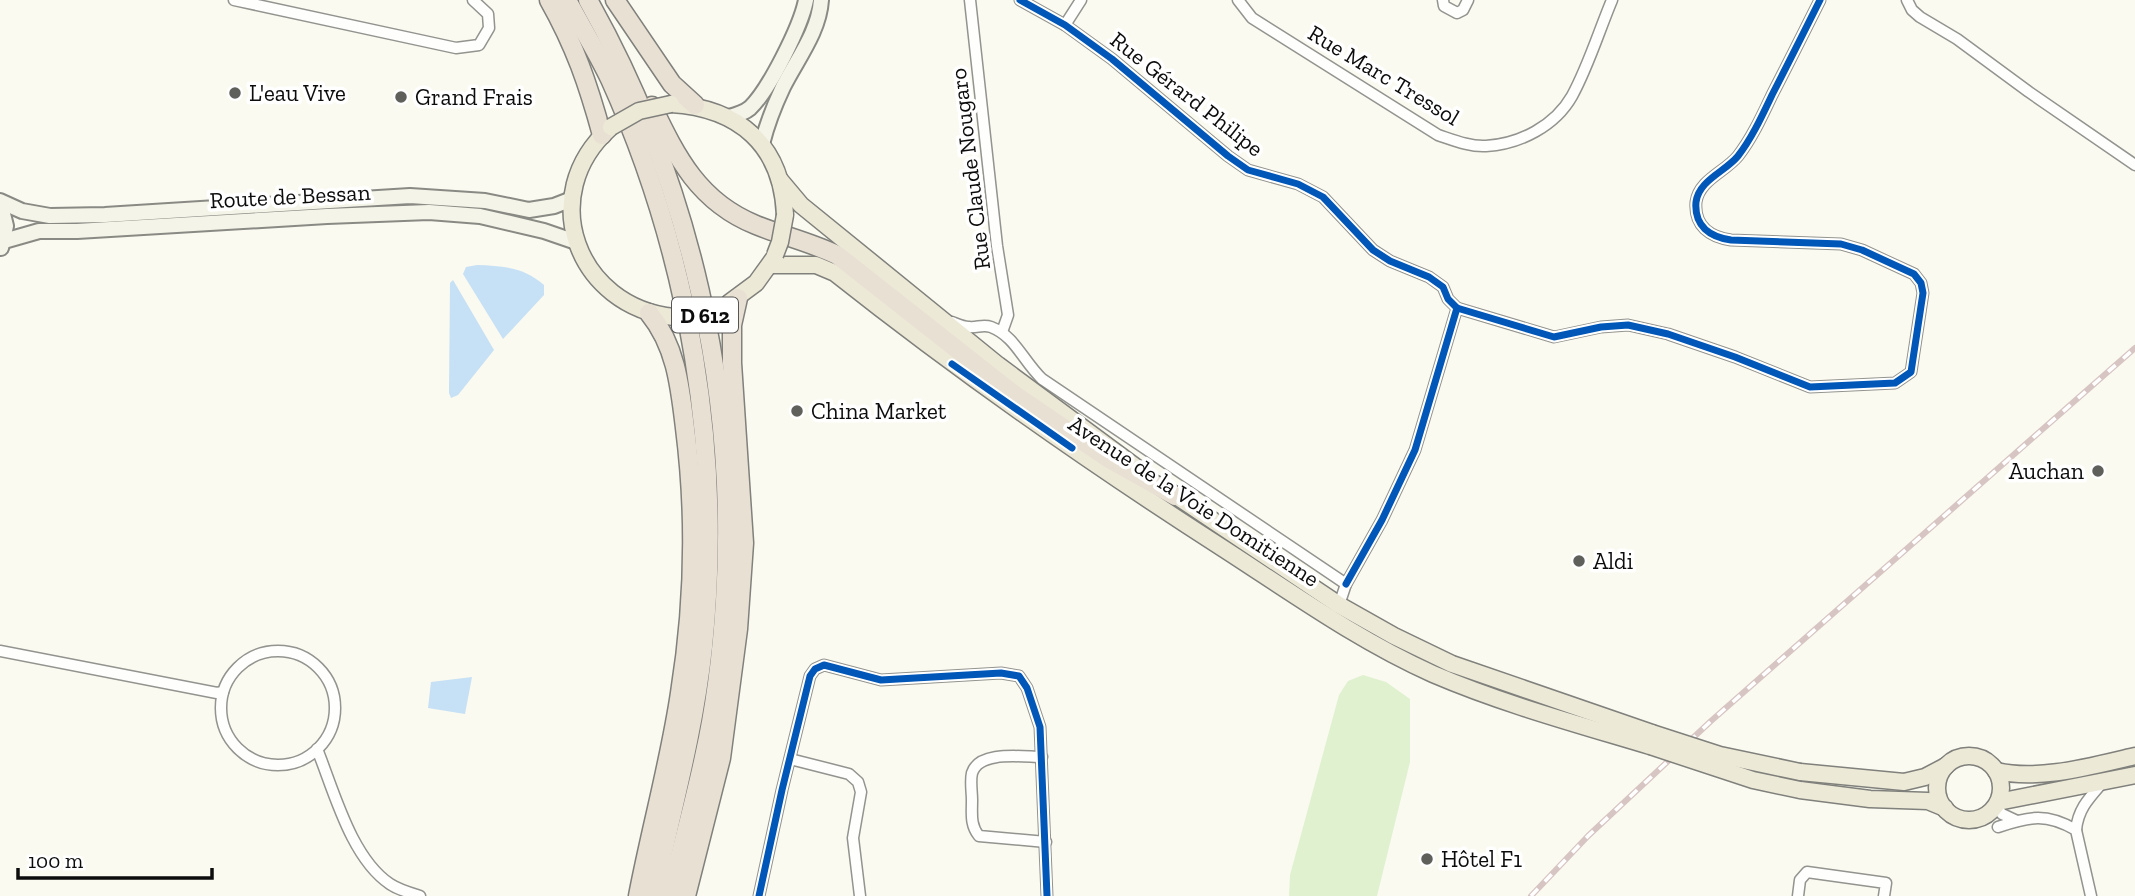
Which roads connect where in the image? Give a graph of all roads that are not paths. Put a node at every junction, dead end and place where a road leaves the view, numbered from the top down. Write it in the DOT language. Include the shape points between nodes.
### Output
graph roads {
  1 [pos="234,0"];
  2 [pos="473,0"];
  3 [pos="549,0"];
  4 [pos="567,0"];
  5 [pos="588,0"];
  6 [pos="598,0"];
  7 [pos="615,0"];
  8 [pos="806,0"];
  9 [pos="821,0"];
  10 [pos="970,0"];
  11 [pos="1020,0"];
  12 [pos="1081,0"];
  13 [pos="1238,0"];
  14 [pos="1443,0"];
  15 [pos="1468,0"];
  16 [pos="1612,0"];
  17 [pos="1820,0"];
  18 [pos="1907,0"];
  19 [pos="1065,25"];
  20 [pos="695,105"];
  21 [pos="730,117"];
  22 [pos="606,131"];
  23 [pos="761,144"];
  24 [pos="2135,164"];
  25 [pos="780,180"];
  26 [pos="572,199"];
  27 [pos="0,202"];
  28 [pos="576,242"];
  29 [pos="2,245"];
  30 [pos="772,260"];
  31 [pos="738,298"];
  32 [pos="1457,308"];
  33 [pos="649,313"];
  34 [pos="939,317"];
  35 [pos="1002,332"];
  36 [pos="1175,496"];
  37 [pos="1346,584"];
  38 [pos="1339,605"];
  39 [pos="0,651"];
  40 [pos="223,692"];
  41 [pos="1651,740"];
  42 [pos="317,749"];
  43 [pos="2135,756"];
  44 [pos="1042,757"];
  45 [pos="790,759"];
  46 [pos="1946,766"];
  47 [pos="1996,771"];
  48 [pos="2135,775"];
  49 [pos="2103,782"];
  50 [pos="1997,804"];
  51 [pos="1945,808"];
  52 [pos="2017,821"];
  53 [pos="1998,827"];
  54 [pos="2076,830"];
  55 [pos="1046,842"];
  56 [pos="2090,895"];
  57 [pos="420,896"];
  58 [pos="638,896"];
  59 [pos="653,896"];
  60 [pos="670,896"];
  61 [pos="686,896"];
  62 [pos="760,896"];
  63 [pos="860,896"];
  64 [pos="1047,896"];
  65 [pos="1798,896"];
  66 [pos="1884,896"];
  1 -- 2 [label="street" via="456,48 479,45 489,28 488,14"];
  3 -- 22 [label="highway" via="570,37"];
  4 -- 59 [label="highway, D 612" via="610,79 663,220 692,341 703,428 710,540 703,647 685,764"];
  5 -- 60 [label="highway, D 612" via="649,127 680,215 701,293 722,427 728,538 720,650 705,755"];
  6 -- 36 [label="highway" via="672,149 708,195 755,225 836,255 1015,395 1109,459"];
  7 -- 20 [label="highway" via="672,84"];
  8 -- 21 [label="street" via="798,27 760,95 744,112"];
  9 -- 23 [label="street" via="813,31 778,97"];
  10 -- 35 [label="street, Rue Claude Nougaro" via="1008,315"];
  11 -- 19 [label="street, Rue Gérard Philipe"];
  12 -- 19 [label="street"];
  13 -- 16 [label="street, Rue Marc Tressol" via="1252,18 1438,135 1484,146 1522,138 1559,113 1572,96"];
  14 -- 15 [label="street" via="1444,6 1457,12"];
  17 -- 32 [label="street" via="1753,133 1737,158 1701,188 1697,218 1716,238 1842,244 1914,274 1923,293 1910,372 1905,378 1895,383 1811,387 1734,357 1628,325 1553,337"];
  18 -- 24 [label="street" via="1920,17"];
  19 -- 32 [label="street, Rue Gérard Philipe" via="1248,170 1298,184 1323,197 1373,250 1429,277 1443,287"];
  20 -- 21 [label="main road"];
  20 -- 22 [label="main road, bridge" via="671,104 639,111"];
  21 -- 23 [label="main road"];
  22 -- 26 [label="main road" via="578,171"];
  23 -- 25 [label="main road"];
  25 -- 30 [label="main road, bridge" via="785,215"];
  25 -- 34 [label="main road, Avenue de la Voie Domitienne" via="801,205"];
  26 -- 27 [label="street, Route de Bessan" via="529,210 485,201 410,196 50,216"];
  26 -- 28 [label="main road"];
  27 -- 29 [label="street" via="6,226"];
  28 -- 29 [label="street, Route de Bessan" via="480,216 429,212 39,231"];
  28 -- 33 [label="main road" via="598,281 622,301"];
  30 -- 31 [label="main road"];
  30 -- 41 [label="main road, Avenue de la Voie Domitienne" via="816,265 835,273 1043,428 1350,632 1491,697"];
  31 -- 33 [label="main road, bridge" via="690,316"];
  31 -- 61 [label="highway, D 612" via="732,339 744,543 738,629 721,758"];
  32 -- 37 [label="street" via="1415,450"];
  33 -- 58 [label="highway, D 612" via="672,351 680,381 692,530 681,692"];
  34 -- 35 [label="street, Avenue de la Voie Domitienne" via="967,328 987,326"];
  34 -- 36 [label="main road, Avenue de la Voie Domitienne"];
  35 -- 37 [label="street, Avenue de la Voie Domitienne" via="1042,379"];
  36 -- 38 [label="main road, Avenue de la Voie Domitienne"];
  37 -- 38 [label="street, Avenue de la Voie Domitienne"];
  38 -- 41 [label="main road, Avenue de la Voie Domitienne" via="1452,664"];
  39 -- 40 [label="street"];
  40 -- 42 [label="street" via="222,720 244,753 267,764 285,764"];
  40 -- 42 [label="street" via="231,674 262,653 281,651 309,660 327,679 335,708 327,737"];
  41 -- 46 [label="main road, Avenue de la Voie Domitienne, bridge" via="1800,772 1904,782"];
  41 -- 51 [label="main road, Avenue de la Voie Domitienne, bridge" via="1753,780 1870,799 1928,801"];
  42 -- 57 [label="street" via="349,829 369,864 391,884"];
  43 -- 47 [label="main road" via="2031,774"];
  44 -- 45 [label="street" via="1040,727 1019,676 1001,673 881,680 824,665 810,676"];
  44 -- 55 [label="street"];
  44 -- 55 [label="street" via="991,757 978,764 972,773 971,821 979,836"];
  45 -- 62 [label="street"];
  45 -- 63 [label="street" via="849,774 858,782 861,792 853,838"];
  46 -- 47 [label="main road" via="1965,756 1976,757"];
  46 -- 51 [label="main road" via="1937,791"];
  47 -- 50 [label="main road" via="2001,786"];
  48 -- 49 [label="main road"];
  49 -- 50 [label="main road"];
  49 -- 54 [label="street" via="2083,804"];
  50 -- 51 [label="main road" via="1983,817 1969,820"];
  50 -- 52 [label="street" via="2002,814"];
  52 -- 53 [label="street"];
  52 -- 54 [label="street" via="2036,817 2057,820"];
  54 -- 56 [label="street"];
  55 -- 64 [label="street"];
  65 -- 66 [label="street" via="1800,880 1807,872 1886,883"];
}
